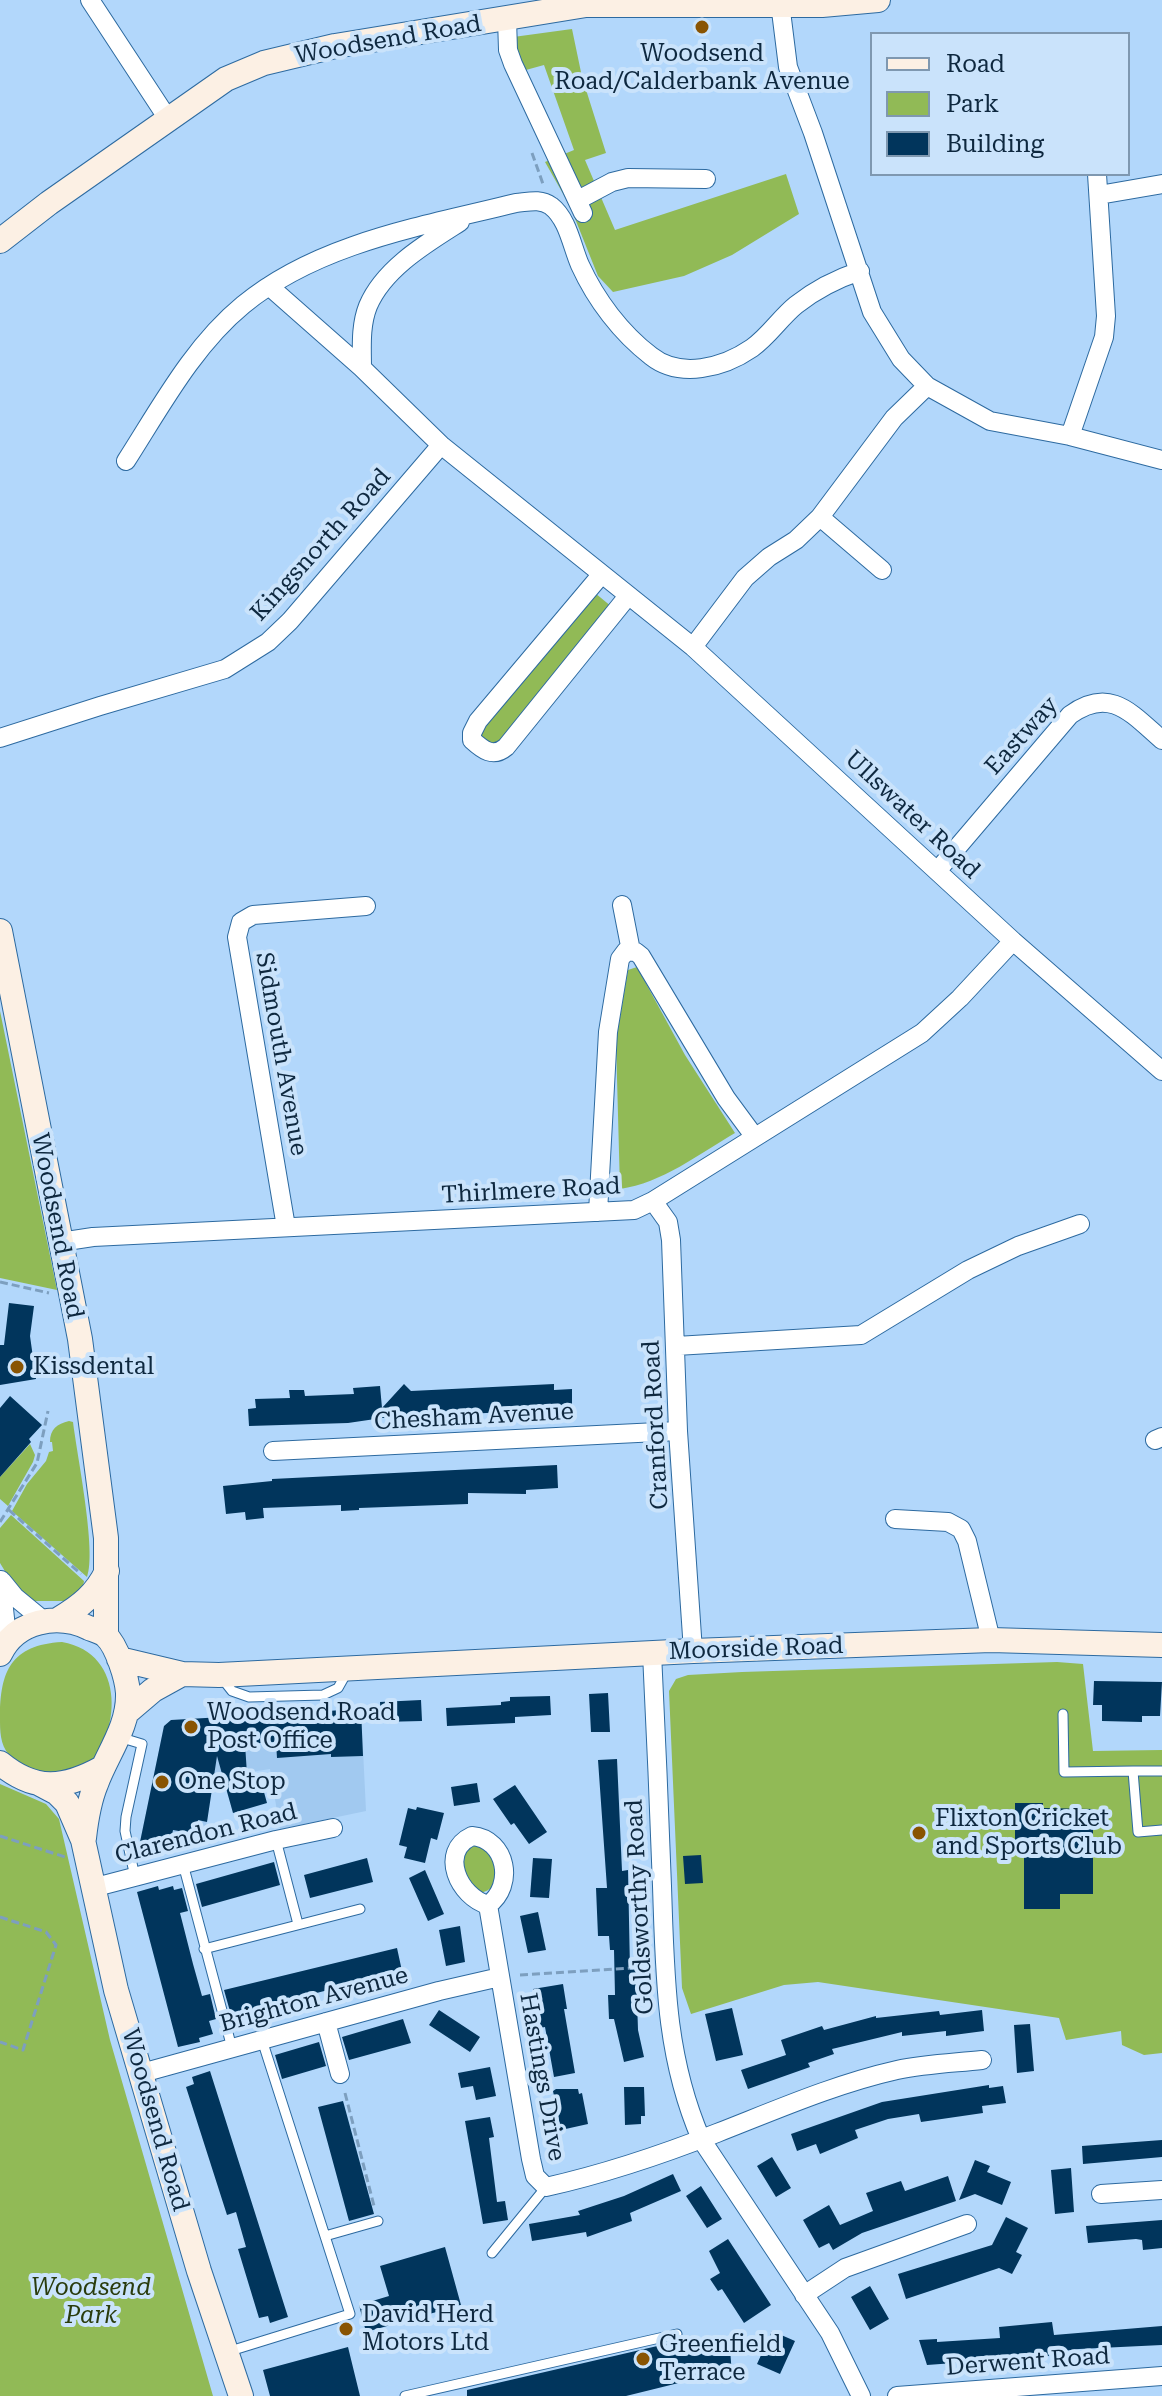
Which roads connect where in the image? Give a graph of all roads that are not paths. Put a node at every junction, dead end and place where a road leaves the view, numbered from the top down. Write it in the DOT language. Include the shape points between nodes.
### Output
graph roads {
  1 [pos="90,0"];
  2 [pos="878,0"];
  3 [pos="705,2"];
  4 [pos="780,3"];
  5 [pos="507,19"];
  6 [pos="168,119"];
  7 [pos="1097,176"];
  8 [pos="667,179"];
  9 [pos="706,179"];
  10 [pos="1162,184"];
  11 [pos="1099,195"];
  12 [pos="666,198"];
  13 [pos="477,212"];
  14 [pos="0,241"];
  15 [pos="860,271"];
  16 [pos="269,286"];
  17 [pos="362,368"];
  18 [pos="927,386"];
  19 [pos="1070,436"];
  20 [pos="441,445"];
  21 [pos="1162,460"];
  22 [pos="126,461"];
  23 [pos="820,517"];
  24 [pos="882,570"];
  25 [pos="601,575"];
  26 [pos="628,596"];
  27 [pos="693,647"];
  28 [pos="0,738"];
  29 [pos="1162,740"];
  30 [pos="938,870"];
  31 [pos="622,905"];
  32 [pos="366,906"];
  33 [pos="0,931"];
  34 [pos="1013,941"];
  35 [pos="631,951"];
  36 [pos="1162,1071"];
  37 [pos="754,1136"];
  38 [pos="653,1201"];
  39 [pos="598,1212"];
  40 [pos="1080,1224"];
  41 [pos="286,1227"];
  42 [pos="60,1242"];
  43 [pos="676,1346"];
  44 [pos="678,1431"];
  45 [pos="273,1451"];
  46 [pos="895,1519"];
  47 [pos="0,1579"];
  48 [pos="102,1580"];
  49 [pos="51,1620"];
  50 [pos="106,1636"];
  51 [pos="991,1640"];
  52 [pos="1162,1645"];
  53 [pos="2,1650"];
  54 [pos="693,1651"];
  55 [pos="652,1653"];
  56 [pos="119,1659"];
  57 [pos="182,1674"];
  58 [pos="126,1713"];
  59 [pos="1063,1714"];
  60 [pos="119,1737"];
  61 [pos="1,1764"];
  62 [pos="102,1768"];
  63 [pos="1133,1771"];
  64 [pos="1162,1771"];
  65 [pos="40,1784"];
  66 [pos="333,1828"];
  67 [pos="1162,1830"];
  68 [pos="276,1840"];
  69 [pos="88,1864"];
  70 [pos="183,1864"];
  71 [pos="135,1877"];
  72 [pos="488,1905"];
  73 [pos="360,1909"];
  74 [pos="298,1924"];
  75 [pos="204,1949"];
  76 [pos="500,1977"];
  77 [pos="326,2022"];
  78 [pos="262,2040"];
  79 [pos="232,2048"];
  80 [pos="982,2060"];
  81 [pos="142,2073"];
  82 [pos="340,2074"];
  83 [pos="701,2139"];
  84 [pos="546,2187"];
  85 [pos="1162,2190"];
  86 [pos="1101,2194"];
  87 [pos="378,2221"];
  88 [pos="967,2224"];
  89 [pos="325,2236"];
  90 [pos="492,2253"];
  91 [pos="804,2295"];
  92 [pos="677,2334"];
  93 [pos="225,2353"];
  94 [pos="1162,2376"];
  95 [pos="853,2394"];
  96 [pos="241,2396"];
  97 [pos="405,2396"];
  98 [pos="897,2396"];
  1 -- 6 [label="street"];
  2 -- 4 [label="street, Woodsend Road"];
  3 -- 4 [label="street, Woodsend Road"];
  3 -- 5 [label="street, Woodsend Road" via="586,5"];
  4 -- 15 [label="street" via="788,67"];
  5 -- 6 [label="street, Woodsend Road" via="335,46 264,63 226,79"];
  5 -- 8 [label="street" via="513,64 580,206 612,182"];
  6 -- 14 [label="street, Woodsend Road"];
  7 -- 11 [label="street"];
  8 -- 9 [label="street"];
  8 -- 12 [label="street"];
  10 -- 11 [label="street"];
  11 -- 19 [label="street" via="1104,337"];
  13 -- 15 [label="street" via="536,201 554,209 581,268 622,330 670,368 703,368 751,349 803,300"];
  13 -- 16 [label="street" via="324,257"];
  13 -- 17 [label="street" via="430,241 379,288 362,335"];
  15 -- 18 [label="street" via="884,334"];
  16 -- 17 [label="street, Ullswater Road"];
  16 -- 22 [label="street" via="241,306 182,374"];
  17 -- 20 [label="street, Ullswater Road"];
  18 -- 19 [label="street" via="990,421"];
  18 -- 23 [label="street" via="894,418"];
  19 -- 21 [label="street"];
  20 -- 25 [label="street, Ullswater Road"];
  20 -- 28 [label="street, Kingsnorth Road" via="268,642 225,669"];
  23 -- 24 [label="street"];
  23 -- 27 [label="street" via="745,578"];
  25 -- 26 [label="street, Ullswater Road"];
  25 -- 26 [label="street" via="478,721 472,740 481,749 499,753 506,747"];
  26 -- 27 [label="street, Ullswater Road"];
  27 -- 30 [label="street, Ullswater Road"];
  29 -- 30 [label="street, Eastway" via="1119,706 1096,701 1083,705"];
  30 -- 34 [label="street, Ullswater Road"];
  31 -- 35 [label="street"];
  32 -- 41 [label="street, Sidmouth Avenue" via="253,915 241,922 237,937"];
  33 -- 42 [label="street, Woodsend Road"];
  34 -- 36 [label="street, Ullswater Road"];
  34 -- 37 [label="street, Thirlmere Road" via="922,1033"];
  35 -- 37 [label="street" via="641,956"];
  35 -- 39 [label="street" via="620,959 608,1032"];
  37 -- 38 [label="street, Thirlmere Road"];
  38 -- 39 [label="street, Thirlmere Road" via="634,1210"];
  38 -- 43 [label="street, Cranford Road" via="668,1222 671,1240"];
  39 -- 41 [label="street, Thirlmere Road"];
  40 -- 43 [label="street" via="968,1270 861,1335"];
  41 -- 42 [label="street, Thirlmere Road"];
  42 -- 48 [label="street, Woodsend Road" via="104,1523"];
  43 -- 44 [label="street, Cranford Road"];
  44 -- 45 [label="street, Chesham Avenue"];
  44 -- 54 [label="street, Cranford Road"];
  46 -- 51 [label="street" via="948,1522 961,1529"];
  47 -- 49 [label="street" via="15,1597"];
  47 -- 53 [label="street" via="5,1612"];
  48 -- 49 [label="street" via="81,1606"];
  48 -- 50 [label="street, Woodsend Road"];
  49 -- 50 [label="street" via="81,1624"];
  49 -- 53 [label="street" via="20,1631"];
  50 -- 56 [label="street"];
  51 -- 52 [label="street, Moorside Road"];
  51 -- 54 [label="street, Moorside Road"];
  54 -- 55 [label="street, Moorside Road"];
  55 -- 57 [label="street, Moorside Road"];
  55 -- 83 [label="street, Goldsworthy Road" via="666,1992 678,2073"];
  56 -- 57 [label="street, Moorside Road"];
  56 -- 58 [label="street" via="128,1692"];
  57 -- 58 [label="street"];
  58 -- 60 [label="street, Woodsend Road"];
  59 -- 63 [label="lane" via="1064,1772"];
  60 -- 62 [label="street, Woodsend Road"];
  60 -- 71 [label="lane" via="142,1744 125,1831"];
  61 -- 65 [label="street, Woodsend Road"];
  62 -- 65 [label="street" via="80,1781"];
  62 -- 69 [label="street, Woodsend Road" via="91,1801"];
  63 -- 64 [label="lane"];
  63 -- 67 [label="lane" via="1138,1832"];
  65 -- 69 [label="street, Woodsend Road" via="67,1803"];
  66 -- 68 [label="street, Clarendon Road"];
  68 -- 70 [label="street, Clarendon Road"];
  68 -- 74 [label="lane"];
  69 -- 71 [label="street, Clarendon Road"];
  69 -- 81 [label="street, Woodsend Road" via="116,1990"];
  70 -- 71 [label="street, Clarendon Road"];
  70 -- 75 [label="lane"];
  72 -- 76 [label="street, Hastings Drive"];
  73 -- 74 [label="lane"];
  74 -- 75 [label="lane"];
  75 -- 79 [label="lane"];
  76 -- 77 [label="street, Brighton Avenue"];
  76 -- 84 [label="street, Hastings Drive" via="531,2159 535,2176"];
  77 -- 78 [label="street, Brighton Avenue"];
  77 -- 82 [label="street"];
  78 -- 79 [label="street, Brighton Avenue"];
  78 -- 89 [label="lane"];
  79 -- 81 [label="street, Brighton Avenue"];
  80 -- 83 [label="street, Hastings Drive" via="897,2070 802,2099"];
  81 -- 93 [label="street, Woodsend Road"];
  83 -- 84 [label="street, Hastings Drive"];
  83 -- 91 [label="street, Goldsworthy Road"];
  84 -- 90 [label="lane"];
  85 -- 86 [label="street"];
  87 -- 89 [label="lane"];
  88 -- 91 [label="street" via="845,2268"];
  89 -- 93 [label="lane" via="350,2314"];
  91 -- 95 [label="street, Goldsworthy Road" via="830,2333"];
  92 -- 97 [label="lane"];
  93 -- 96 [label="street, Woodsend Road"];
  94 -- 98 [label="street, Derwent Road"];
}
